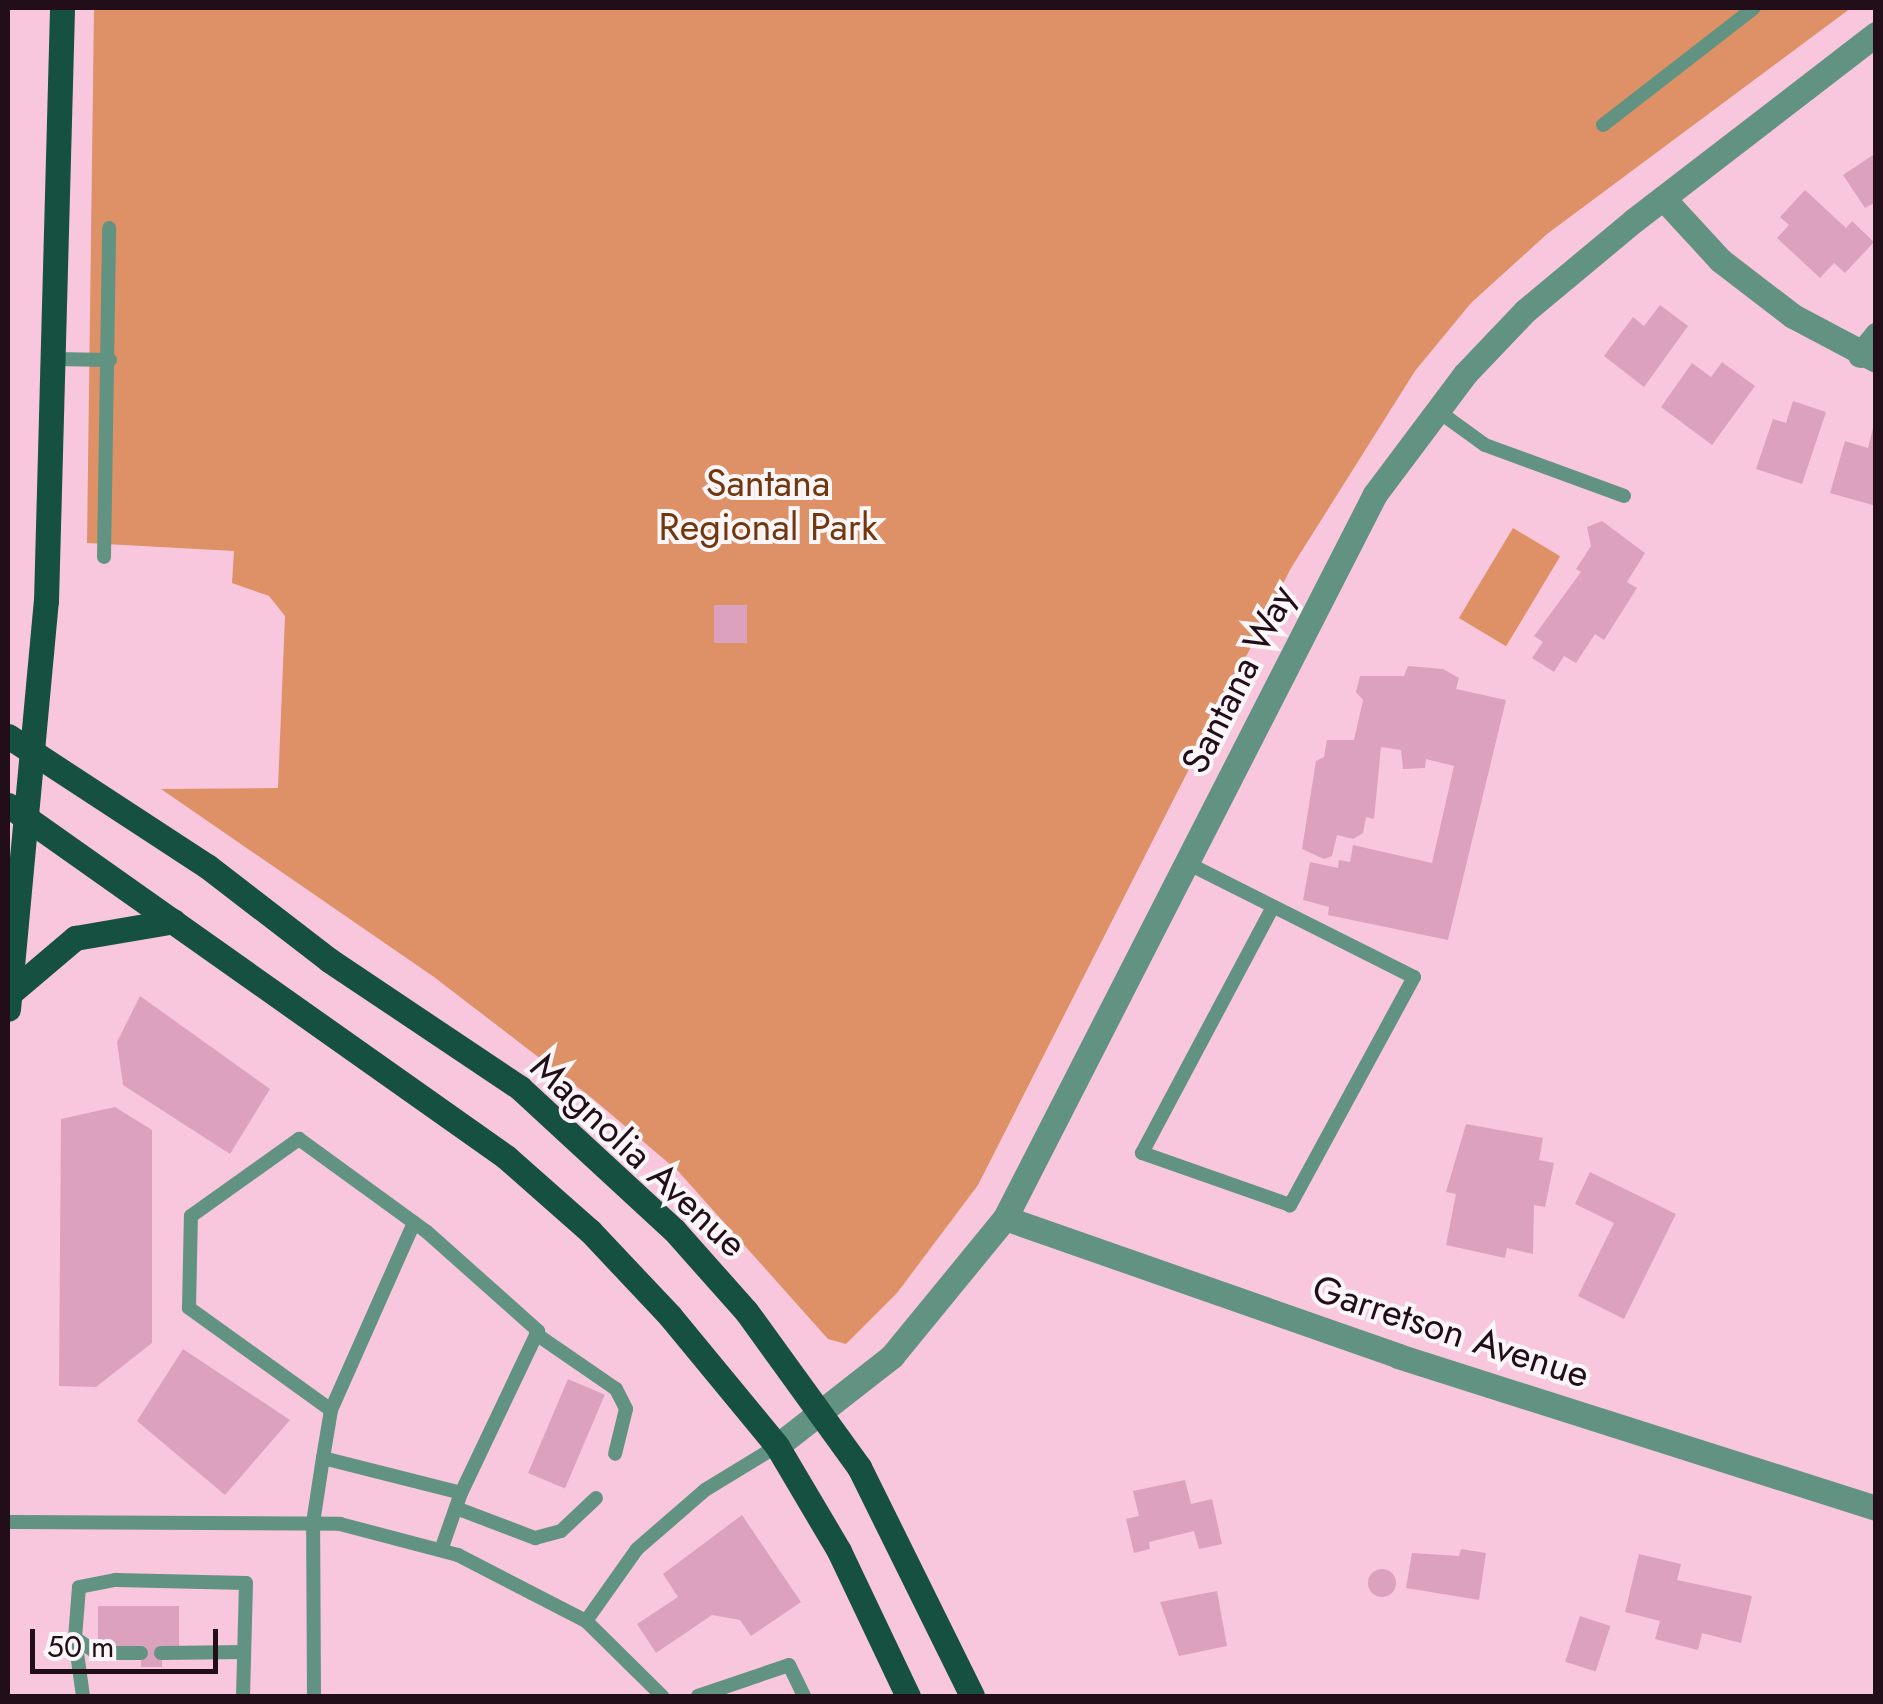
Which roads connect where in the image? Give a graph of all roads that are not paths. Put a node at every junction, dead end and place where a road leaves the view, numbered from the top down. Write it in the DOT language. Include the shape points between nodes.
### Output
graph roads {
  1 [pos="62,8"];
  2 [pos="1754,8"];
  3 [pos="1876,34"];
  4 [pos="1603,125"];
  5 [pos="1663,198"];
  6 [pos="109,228"];
  7 [pos="1870,350"];
  8 [pos="54,359"];
  9 [pos="110,360"];
  10 [pos="1438,410"];
  11 [pos="1624,496"];
  12 [pos="104,557"];
  13 [pos="8,736"];
  14 [pos="33,756"];
  15 [pos="16,810"];
  16 [pos="1187,863"];
  17 [pos="1272,908"];
  18 [pos="174,921"];
  19 [pos="9,994"];
  20 [pos="8,1009"];
  21 [pos="1005,1218"];
  22 [pos="414,1223"];
  23 [pos="536,1334"];
  24 [pos="330,1410"];
  25 [pos="820,1414"];
  26 [pos="776,1446"];
  27 [pos="615,1454"];
  28 [pos="323,1458"];
  29 [pos="596,1498"];
  30 [pos="459,1500"];
  31 [pos="1876,1508"];
  32 [pos="8,1522"];
  33 [pos="314,1523"];
  34 [pos="441,1550"];
  35 [pos="586,1622"];
  36 [pos="75,1638"];
  37 [pos="244,1652"];
  38 [pos="141,1653"];
  39 [pos="162,1653"];
  40 [pos="84,1696"];
  41 [pos="243,1696"];
  42 [pos="314,1696"];
  43 [pos="662,1696"];
  44 [pos="698,1696"];
  45 [pos="804,1696"];
  46 [pos="908,1696"];
  47 [pos="972,1696"];
  1 -- 8 [label="main road"];
  2 -- 4 [label="lane"];
  3 -- 5 [label="street, Santana Way"];
  5 -- 7 [label="street" via="1720,260 1793,316"];
  5 -- 10 [label="street, Santana Way" via="1526,311"];
  6 -- 9 [label="lane"];
  8 -- 9 [label="lane"];
  8 -- 14 [label="main road"];
  9 -- 12 [label="lane"];
  10 -- 11 [label="lane" via="1485,445"];
  10 -- 16 [label="street, Santana Way" via="1375,494"];
  13 -- 14 [label="main road, Magnolia Avenue"];
  14 -- 15 [label="main road"];
  14 -- 25 [label="main road, Magnolia Avenue" via="207,866 329,960 520,1088 674,1230 746,1311"];
  15 -- 18 [label="main road"];
  15 -- 19 [label="main road"];
  16 -- 17 [label="lane"];
  16 -- 21 [label="street, Santana Way"];
  17 -- 17 [label="lane" via="1414,977 1290,1205 1142,1153"];
  18 -- 19 [label="main road" via="76,938"];
  18 -- 26 [label="main road" via="506,1157 590,1230"];
  19 -- 20 [label="main road"];
  21 -- 25 [label="street, Santana Way" via="892,1356"];
  21 -- 31 [label="street, Garretson Avenue" via="1398,1356"];
  22 -- 23 [label="lane"];
  22 -- 24 [label="lane"];
  22 -- 24 [label="lane" via="299,1139 191,1216 189,1308"];
  23 -- 27 [label="lane" via="616,1389 626,1409"];
  23 -- 30 [label="lane"];
  24 -- 28 [label="lane"];
  25 -- 26 [label="street, Santana Way"];
  25 -- 47 [label="main road, Magnolia Avenue" via="868,1484"];
  26 -- 35 [label="lane" via="705,1490 637,1549"];
  26 -- 46 [label="main road" via="840,1551"];
  28 -- 30 [label="lane"];
  28 -- 33 [label="lane"];
  29 -- 30 [label="lane" via="561,1531 534,1538"];
  30 -- 34 [label="lane"];
  32 -- 33 [label="lane"];
  33 -- 34 [label="lane"];
  33 -- 42 [label="lane"];
  34 -- 35 [label="lane"];
  35 -- 43 [label="lane"];
  36 -- 37 [label="lane" via="72,1606 88,1581 246,1583"];
  36 -- 38 [label="lane" via="97,1653"];
  36 -- 40 [label="lane"];
  37 -- 39 [label="lane"];
  37 -- 41 [label="lane"];
  44 -- 45 [label="lane" via="789,1665"];
}
